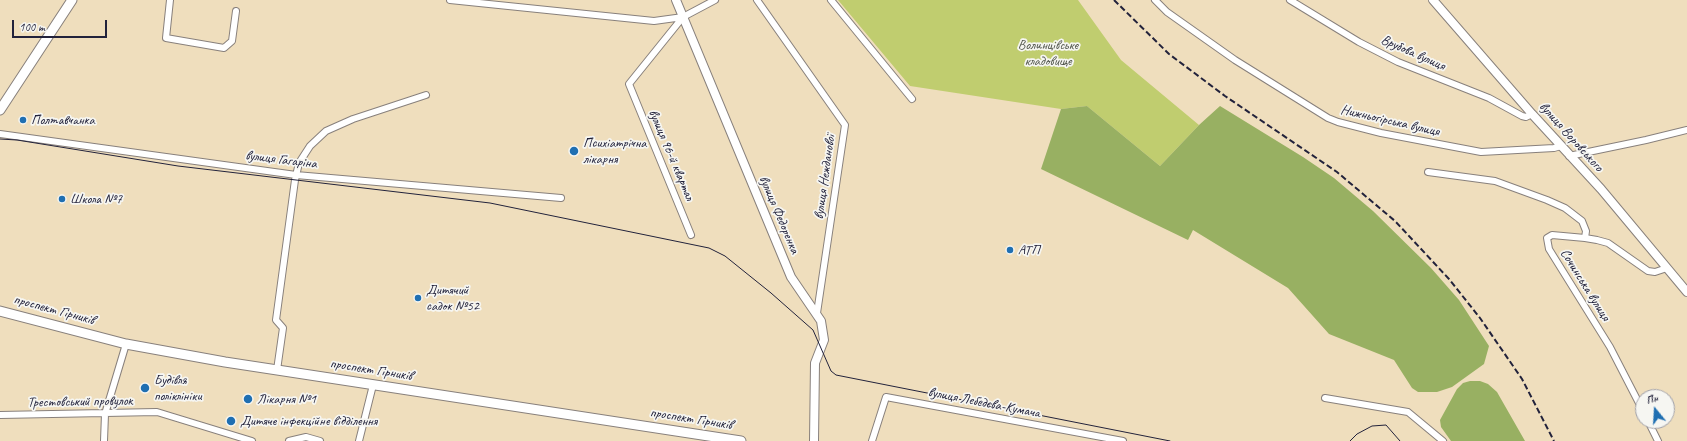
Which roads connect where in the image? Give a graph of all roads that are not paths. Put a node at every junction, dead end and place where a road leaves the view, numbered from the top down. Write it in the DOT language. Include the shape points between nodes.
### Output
graph roads {
  1 [pos="72,0"];
  2 [pos="170,0"];
  3 [pos="450,0"];
  4 [pos="676,0"];
  5 [pos="715,0"];
  6 [pos="756,0"];
  7 [pos="831,0"];
  8 [pos="1155,0"];
  9 [pos="1290,0"];
  10 [pos="1433,0"];
  11 [pos="236,11"];
  12 [pos="683,17"];
  13 [pos="426,95"];
  14 [pos="912,99"];
  15 [pos="0,110"];
  16 [pos="1532,114"];
  17 [pos="1687,130"];
  18 [pos="0,134"];
  19 [pos="1561,146"];
  20 [pos="1569,156"];
  21 [pos="1428,172"];
  22 [pos="296,175"];
  23 [pos="560,198"];
  24 [pos="691,235"];
  25 [pos="1585,238"];
  26 [pos="1667,268"];
  27 [pos="1687,292"];
  28 [pos="0,310"];
  29 [pos="817,313"];
  30 [pos="126,344"];
  31 [pos="277,370"];
  32 [pos="373,385"];
  33 [pos="1635,395"];
  34 [pos="1325,398"];
  35 [pos="105,414"];
  36 [pos="0,415"];
  37 [pos="1652,429"];
  38 [pos="1096,438"];
  39 [pos="104,441"];
  40 [pos="252,441"];
  41 [pos="289,441"];
  42 [pos="320,441"];
  43 [pos="359,441"];
  44 [pos="741,441"];
  45 [pos="814,441"];
  46 [pos="872,441"];
  47 [pos="1123,441"];
  48 [pos="1443,441"];
  49 [pos="1658,441"];
  1 -- 15 [label="main road"];
  2 -- 11 [label="street" via="166,38 224,48 232,41"];
  3 -- 12 [label="street" via="654,21"];
  4 -- 12 [label="street, вулиця Федоренка"];
  5 -- 12 [label="street"];
  6 -- 29 [label="street, вулиця Нежданової" via="845,125"];
  7 -- 14 [label="street"];
  8 -- 19 [label="street, Нижньогірська вулиця" via="1166,12 1229,56 1338,122 1481,152"];
  9 -- 16 [label="street, Врубова вулиця" via="1359,42 1398,62 1489,98 1522,116"];
  10 -- 16 [label="street, вулиця Воровського"];
  12 -- 24 [label="street, вулиця 96-й квартал" via="629,84"];
  12 -- 29 [label="street, вулиця Федоренка" via="791,277"];
  13 -- 22 [label="street" via="352,119 326,131 310,146"];
  16 -- 19 [label="street, вулиця Воровського"];
  17 -- 20 [label="street"];
  18 -- 22 [label="street, вулиця Гагаріна"];
  19 -- 20 [label="street, вулиця Воровського"];
  20 -- 26 [label="street, вулиця Воровського" via="1601,189"];
  21 -- 25 [label="street, Сочинська вулиця" via="1495,181 1548,200 1565,208 1582,221 1586,230"];
  22 -- 23 [label="street, вулиця Гагаріна"];
  22 -- 31 [label="street" via="276,320 282,328"];
  25 -- 26 [label="street" via="1608,244 1648,271 1655,272"];
  25 -- 33 [label="street, Сочинська вулиця" via="1552,235 1546,240 1553,257 1610,347"];
  26 -- 27 [label="street, вулиця Воровського"];
  28 -- 30 [label="main road, проспект Гірників"];
  29 -- 45 [label="street, вулиця Федоренка" via="822,321 824,340 815,363"];
  30 -- 31 [label="main road, проспект Гірників"];
  30 -- 35 [label="street"];
  31 -- 32 [label="main road, проспект Гірників"];
  32 -- 43 [label="street"];
  32 -- 44 [label="main road, проспект Гірників"];
  34 -- 48 [label="street" via="1408,412"];
  35 -- 36 [label="street, Трестовський провулок"];
  35 -- 39 [label="street"];
  35 -- 40 [label="street, Трестовський провулок" via="157,412"];
  37 -- 49 [label="street"];
  38 -- 46 [label="street, вулиця Лебедєва-Кумача" via="886,397"];
  38 -- 47 [label="street, вулиця Лебедєва-Кумача"];
  41 -- 42 [label="street" via="306,437"];
}
